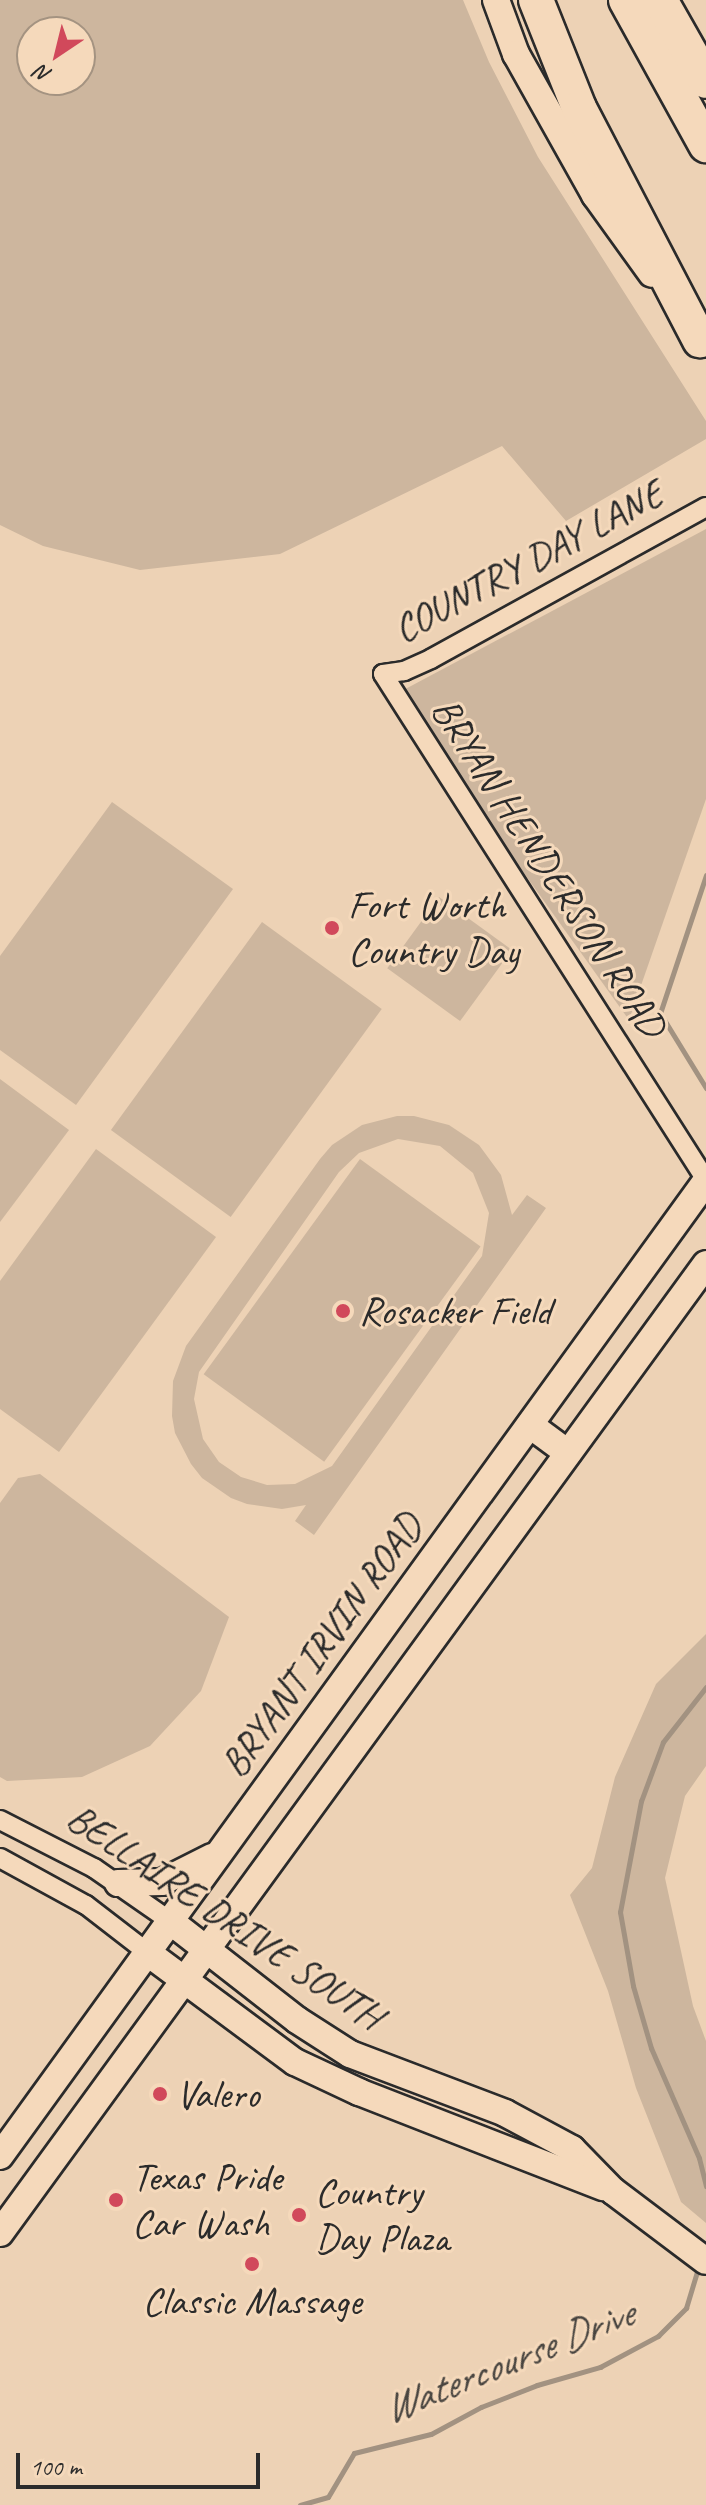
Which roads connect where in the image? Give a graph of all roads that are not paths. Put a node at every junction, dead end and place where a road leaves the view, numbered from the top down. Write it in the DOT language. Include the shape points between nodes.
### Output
graph roads {
  1 [pos="496,0"];
  2 [pos="536,0"];
  3 [pos="626,0"];
  4 [pos="660,0"];
  5 [pos="706,81"];
  6 [pos="706,145"];
  7 [pos="703,344"];
  8 [pos="706,507"];
  9 [pos="383,674"];
  10 [pos="706,1181"];
  11 [pos="706,1264"];
  12 [pos="530,1425"];
  13 [pos="568,1453"];
  14 [pos="6,1822"];
  15 [pos="0,1851"];
  16 [pos="222,1851"];
  17 [pos="0,1858"];
  18 [pos="118,1883"];
  19 [pos="170,1921"];
  20 [pos="206,1950"];
  21 [pos="148,1953"];
  22 [pos="182,1980"];
  23 [pos="0,2156"];
  24 [pos="613,2191"];
  25 [pos="0,2233"];
  26 [pos="706,2261"];
  1 -- 7 [label="main road" via="516,54 595,195"];
  2 -- 7 [label="highway" via="579,108"];
  3 -- 6 [label="highway"];
  4 -- 5 [label="highway"];
  8 -- 9 [label="street, COUNTRY DAY LANE" via="431,659"];
  9 -- 10 [label="street, BRYAN HENDERSON ROAD"];
  10 -- 12 [label="main road, BRYANT IRVIN ROAD"];
  11 -- 13 [label="main road"];
  12 -- 13 [label="main road"];
  12 -- 16 [label="main road, BRYANT IRVIN ROAD"];
  13 -- 20 [label="main road"];
  14 -- 15 [label="street"];
  14 -- 18 [label="street, BELLAIRE DRIVE SOUTH"];
  16 -- 18 [label="main road" via="175,1878"];
  16 -- 19 [label="main road, BRYANT IRVIN ROAD"];
  17 -- 21 [label="street, BELLAIRE DRIVE SOUTH" via="86,1905"];
  18 -- 19 [label="street, BELLAIRE DRIVE SOUTH"];
  19 -- 20 [label="main road, BELLAIRE DRIVE SOUTH"];
  19 -- 21 [label="main road, BRYANT IRVIN ROAD"];
  20 -- 22 [label="main road"];
  20 -- 24 [label="main road, BELLAIRE DRIVE SOUTH" via="350,2054 540,2130 572,2149"];
  21 -- 22 [label="main road, BELLAIRE DRIVE SOUTH"];
  21 -- 23 [label="main road, BRYANT IRVIN ROAD"];
  22 -- 24 [label="main road, BELLAIRE DRIVE SOUTH" via="295,2062"];
  22 -- 25 [label="main road"];
  24 -- 26 [label="main road, BELLAIRE DRIVE SOUTH"];
}
